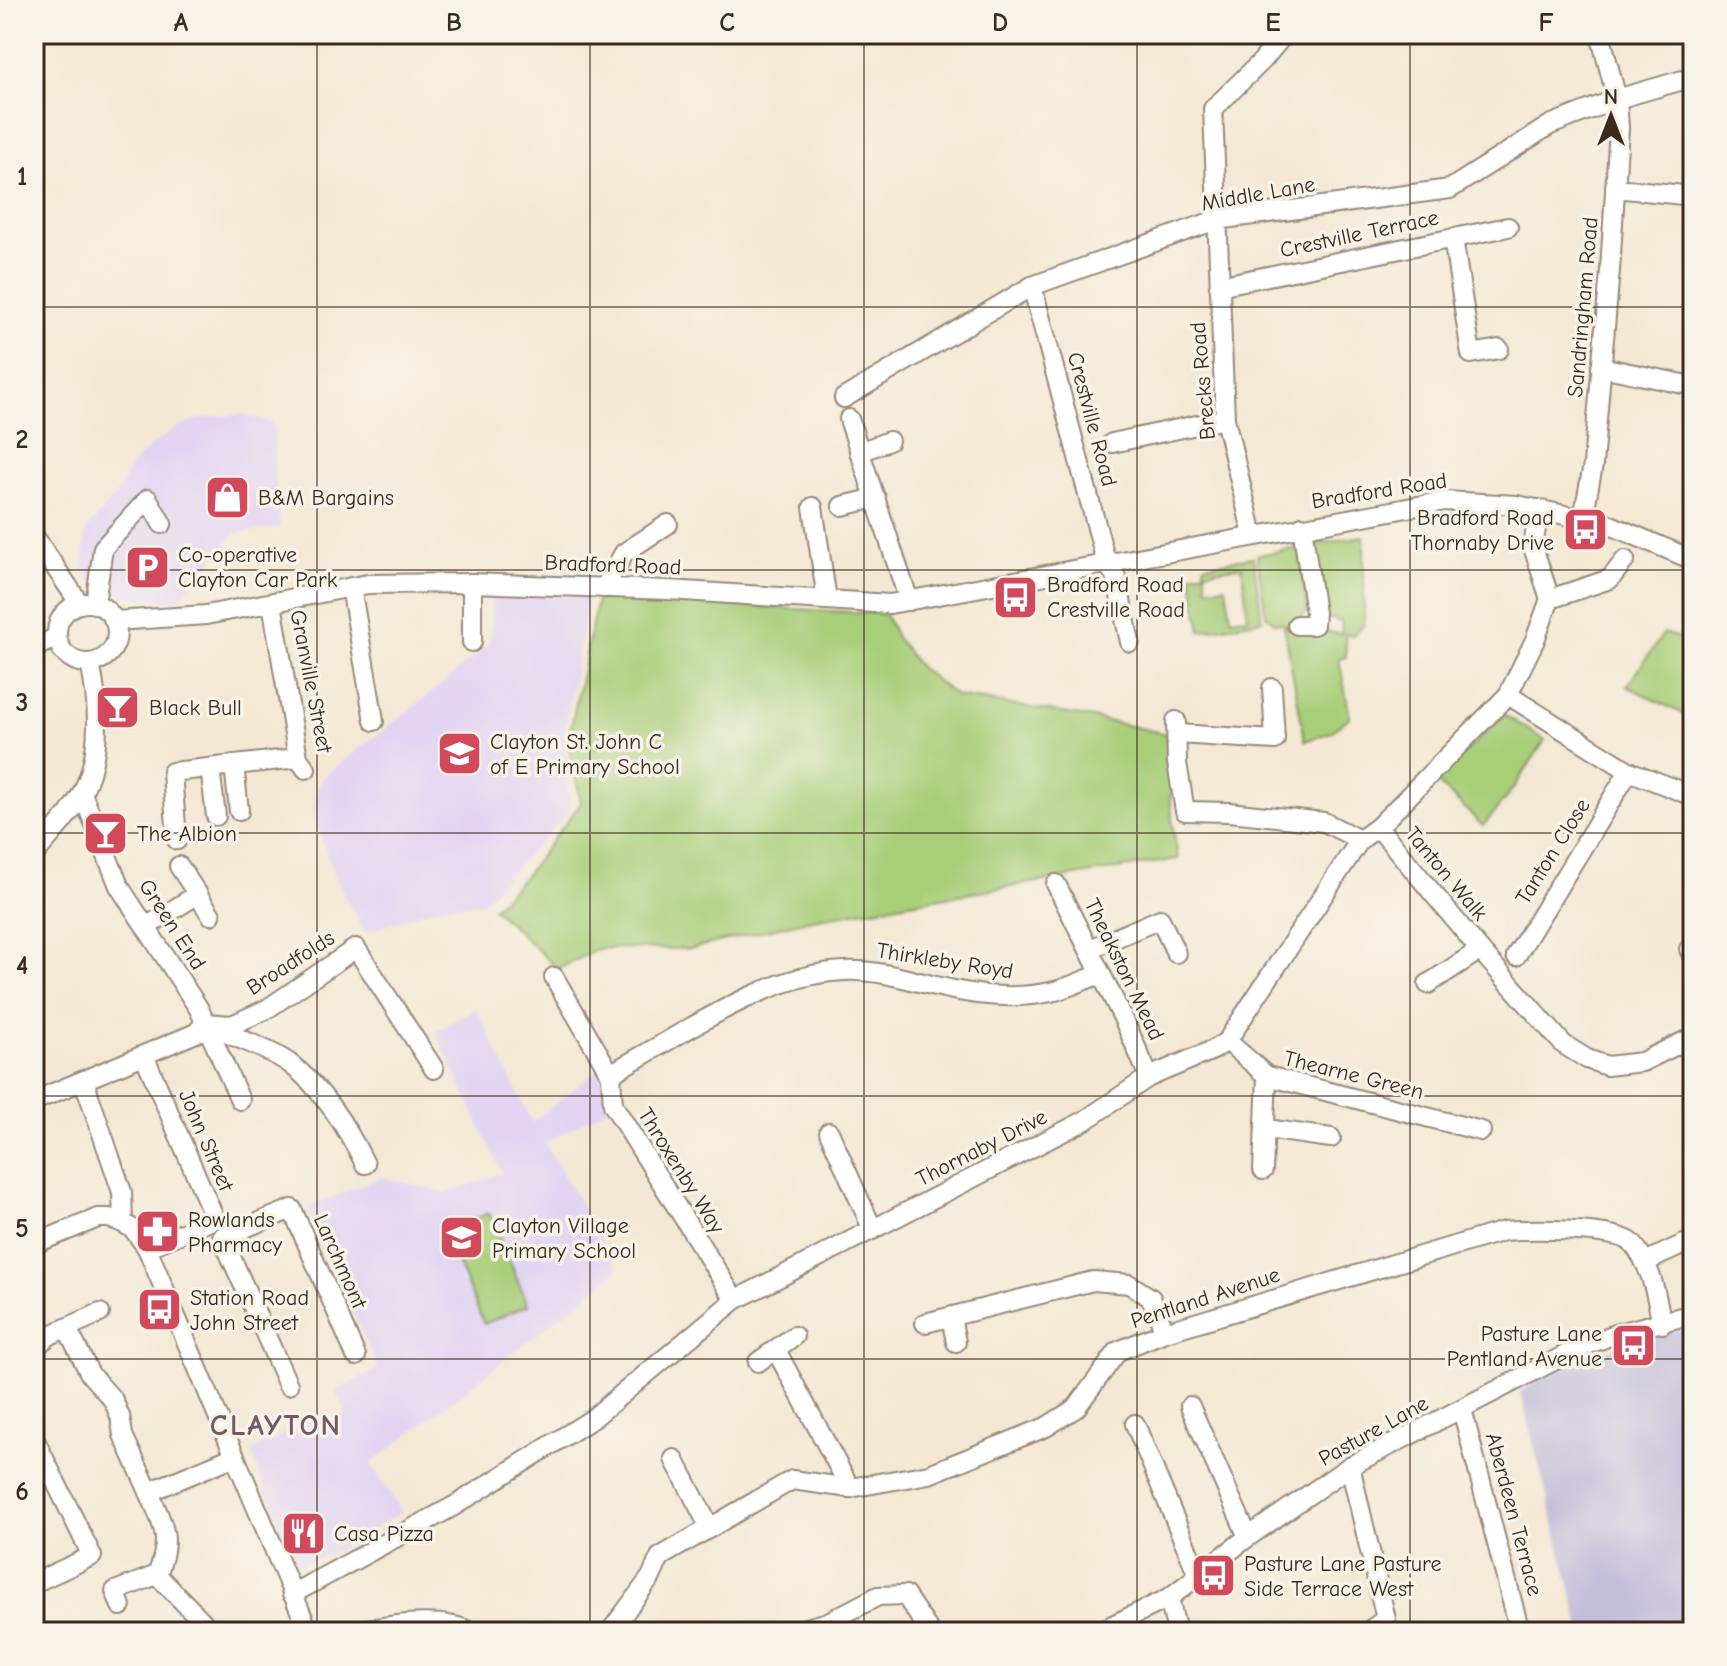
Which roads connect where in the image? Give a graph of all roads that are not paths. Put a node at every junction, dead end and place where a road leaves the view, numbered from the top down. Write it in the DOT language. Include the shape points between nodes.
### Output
graph roads {
  1 [pos="1284,34"];
  2 [pos="1600,34"];
  3 [pos="1693,77"];
  4 [pos="1617,99"];
  5 [pos="1615,188"];
  6 [pos="1693,196"];
  7 [pos="1216,220"];
  8 [pos="1508,227"];
  9 [pos="1453,238"];
  10 [pos="1032,286"];
  11 [pos="1219,286"];
  12 [pos="1499,349"];
  13 [pos="1601,367"];
  14 [pos="1693,386"];
  15 [pos="844,398"];
  16 [pos="849,419"];
  17 [pos="1225,419"];
  18 [pos="889,441"];
  19 [pos="1112,443"];
  20 [pos="859,452"];
  21 [pos="876,498"];
  22 [pos="842,506"];
  23 [pos="813,507"];
  24 [pos="1539,509"];
  25 [pos="1583,518"];
  26 [pos="162,524"];
  27 [pos="668,524"];
  28 [pos="1302,526"];
  29 [pos="1253,535"];
  30 [pos="34,536"];
  31 [pos="1625,560"];
  32 [pos="1693,560"];
  33 [pos="1108,565"];
  34 [pos="472,583"];
  35 [pos="351,587"];
  36 [pos="604,588"];
  37 [pos="1550,599"];
  38 [pos="827,600"];
  39 [pos="909,601"];
  40 [pos="272,603"];
  41 [pos="88,604"];
  42 [pos="115,621"];
  43 [pos="1313,625"];
  44 [pos="57,637"];
  45 [pos="472,642"];
  46 [pos="1130,642"];
  47 [pos="34,648"];
  48 [pos="90,663"];
  49 [pos="1272,688"];
  50 [pos="1508,695"];
  51 [pos="374,721"];
  52 [pos="234,765"];
  53 [pos="210,768"];
  54 [pos="1629,771"];
  55 [pos="82,793"];
  56 [pos="1693,796"];
  57 [pos="239,811"];
  58 [pos="216,816"];
  59 [pos="1378,827"];
  60 [pos="177,840"];
  61 [pos="1360,840"];
  62 [pos="34,855"];
  63 [pos="179,866"];
  64 [pos="1056,884"];
  65 [pos="198,894"];
  66 [pos="211,915"];
  67 [pos="146,927"];
  68 [pos="1090,949"];
  69 [pos="1480,950"];
  70 [pos="1176,953"];
  71 [pos="1516,956"];
  72 [pos="1101,974"];
  73 [pos="554,977"];
  74 [pos="1428,984"];
  75 [pos="205,1023"];
  76 [pos="1693,1037"];
  77 [pos="1227,1041"];
  78 [pos="144,1055"];
  79 [pos="434,1069"];
  80 [pos="611,1075"];
  81 [pos="1267,1076"];
  82 [pos="1149,1077"];
  83 [pos="84,1081"];
  84 [pos="240,1100"];
  85 [pos="34,1101"];
  86 [pos="1266,1129"];
  87 [pos="1481,1131"];
  88 [pos="829,1132"];
  89 [pos="1331,1138"];
  90 [pos="365,1164"];
  91 [pos="1263,1170"];
  92 [pos="123,1223"];
  93 [pos="218,1228"];
  94 [pos="873,1230"];
  95 [pos="1693,1240"];
  96 [pos="34,1244"];
  97 [pos="147,1248"];
  98 [pos="1645,1262"];
  99 [pos="735,1300"];
  100 [pos="100,1313"];
  101 [pos="1693,1314"];
  102 [pos="951,1317"];
  103 [pos="925,1323"];
  104 [pos="1662,1324"];
  105 [pos="67,1328"];
  106 [pos="1165,1332"];
  107 [pos="794,1336"];
  108 [pos="956,1342"];
  109 [pos="34,1348"];
  110 [pos="776,1350"];
  111 [pos="356,1356"];
  112 [pos="758,1362"];
  113 [pos="288,1385"];
  114 [pos="1190,1406"];
  115 [pos="1462,1409"];
  116 [pos="1135,1424"];
  117 [pos="34,1438"];
  118 [pos="235,1456"];
  119 [pos="674,1459"];
  120 [pos="1350,1466"];
  121 [pos="850,1488"];
  122 [pos="149,1492"];
  123 [pos="710,1528"];
  124 [pos="1248,1537"];
  125 [pos="157,1575"];
  126 [pos="1198,1575"];
  127 [pos="34,1583"];
  128 [pos="292,1594"];
  129 [pos="1169,1598"];
  130 [pos="121,1606"];
  131 [pos="209,1632"];
  132 [pos="309,1632"];
  133 [pos="352,1632"];
  134 [pos="471,1632"];
  135 [pos="610,1632"];
  136 [pos="791,1632"];
  137 [pos="930,1632"];
  138 [pos="1098,1632"];
  139 [pos="1177,1632"];
  140 [pos="1367,1632"];
  141 [pos="1520,1632"];
  1 -- 7 [label="street, Brecks Road" via="1213,109"];
  2 -- 4 [label="street, Sandringham Road"];
  3 -- 4 [label="street, Middle Lane"];
  4 -- 5 [label="street, Sandringham Road"];
  4 -- 7 [label="street, Middle Lane" via="1550,125 1450,189"];
  5 -- 6 [label="street"];
  5 -- 13 [label="street, Sandringham Road"];
  7 -- 10 [label="street, Middle Lane"];
  7 -- 11 [label="street, Brecks Road"];
  8 -- 9 [label="street, Crestville Terrace"];
  9 -- 11 [label="street, Crestville Terrace"];
  9 -- 12 [label="street" via="1471,354"];
  10 -- 15 [label="street, Middle Lane"];
  10 -- 33 [label="street, Crestville Road"];
  11 -- 17 [label="street, Brecks Road"];
  13 -- 14 [label="street"];
  13 -- 25 [label="street, Sandringham Road"];
  16 -- 20 [label="street"];
  17 -- 19 [label="street"];
  17 -- 29 [label="street, Brecks Road"];
  18 -- 20 [label="street"];
  20 -- 21 [label="street"];
  21 -- 22 [label="street"];
  21 -- 39 [label="street"];
  23 -- 38 [label="street"];
  24 -- 25 [label="street, Bradford Road"];
  24 -- 28 [label="street, Bradford Road" via="1445,501"];
  24 -- 37 [label="street" via="1533,547"];
  25 -- 32 [label="street, Bradford Road"];
  26 -- 41 [label="street" via="148,499 103,548"];
  27 -- 36 [label="street" via="624,553"];
  28 -- 29 [label="street, Bradford Road"];
  28 -- 43 [label="street, Bradford Road"];
  29 -- 33 [label="street, Bradford Road"];
  30 -- 41 [label="street"];
  31 -- 37 [label="street" via="1610,579"];
  33 -- 39 [label="street, Bradford Road"];
  33 -- 46 [label="street" via="1116,577"];
  34 -- 35 [label="street, Bradford Road"];
  34 -- 36 [label="street, Bradford Road"];
  34 -- 45 [label="street"];
  35 -- 40 [label="street, Bradford Road"];
  35 -- 51 [label="street"];
  36 -- 38 [label="street, Bradford Road"];
  37 -- 50 [label="street, Thornaby Drive"];
  38 -- 39 [label="street, Bradford Road"];
  40 -- 42 [label="street, Bradford Road" via="206,615"];
  40 -- 52 [label="street, Granville Street" via="302,764"];
  41 -- 42 [label="street" via="103,608"];
  41 -- 44 [label="street" via="72,607 60,620"];
  42 -- 48 [label="street" via="113,649"];
  44 -- 47 [label="street"];
  44 -- 48 [label="street" via="72,660"];
  48 -- 55 [label="street" via="97,695 96,746"];
  49 -- 61 [label="street" via="1275,740 1176,728 1185,811 1324,822"];
  50 -- 54 [label="street"];
  50 -- 59 [label="street, Thornaby Drive"];
  52 -- 53 [label="street"];
  52 -- 57 [label="street"];
  53 -- 58 [label="street"];
  53 -- 60 [label="street" via="172,772"];
  54 -- 56 [label="street"];
  54 -- 71 [label="street, Tanton Close"];
  55 -- 62 [label="street"];
  55 -- 67 [label="street, Green End" via="119,886"];
  59 -- 61 [label="street, Thornaby Drive"];
  59 -- 69 [label="street, Tanton Walk"];
  61 -- 77 [label="street, Thornaby Drive"];
  63 -- 65 [label="street"];
  64 -- 68 [label="street, Theakston Mead"];
  65 -- 66 [label="street"];
  65 -- 67 [label="street"];
  67 -- 75 [label="street, Green End"];
  68 -- 70 [label="street" via="1160,919"];
  68 -- 72 [label="street, Theakston Mead"];
  69 -- 74 [label="street, Tanton Walk"];
  69 -- 76 [label="street, Tanton Walk" via="1563,1044 1587,1059 1607,1066 1642,1062"];
  72 -- 80 [label="street, Thirkleby Royd" via="1055,991 1013,997 889,974 844,971 799,979 756,994"];
  72 -- 82 [label="street, Theakston Mead"];
  73 -- 80 [label="street, Throxenby Way"];
  75 -- 78 [label="street" via="196,1033"];
  75 -- 79 [label="street, Broadfolds" via="232,1025 267,1009 356,948"];
  75 -- 84 [label="street, Green End"];
  75 -- 90 [label="street" via="287,1062 313,1083"];
  77 -- 81 [label="street, Thearne Green"];
  77 -- 82 [label="street, Thornaby Drive"];
  78 -- 83 [label="street"];
  78 -- 93 [label="street, John Street"];
  80 -- 99 [label="street, Throxenby Way" via="613,1105"];
  81 -- 86 [label="street"];
  81 -- 87 [label="street, Thearne Green"];
  82 -- 94 [label="street, Thornaby Drive" via="1084,1121"];
  83 -- 85 [label="street"];
  83 -- 92 [label="street" via="122,1192"];
  86 -- 89 [label="street"];
  86 -- 91 [label="street"];
  88 -- 94 [label="street"];
  92 -- 96 [label="street" via="98,1218"];
  92 -- 97 [label="street"];
  93 -- 97 [label="street, John Street"];
  93 -- 111 [label="street, Larchmont" via="292,1209"];
  93 -- 113 [label="street"];
  94 -- 99 [label="street, Thornaby Drive"];
  95 -- 98 [label="street"];
  97 -- 118 [label="street"];
  98 -- 104 [label="street, Pentland Avenue"];
  98 -- 106 [label="street, Pentland Avenue" via="1630,1241 1615,1235 1504,1231"];
  99 -- 128 [label="street, Thornaby Drive" via="592,1419 454,1506"];
  100 -- 105 [label="street"];
  101 -- 104 [label="street, Pasture Lane"];
  102 -- 103 [label="street"];
  102 -- 106 [label="street" via="1093,1281 1129,1284 1151,1298"];
  102 -- 108 [label="street"];
  104 -- 115 [label="street, Pasture Lane" via="1577,1349"];
  105 -- 109 [label="street"];
  105 -- 122 [label="street" via="90,1374 113,1400"];
  106 -- 121 [label="street, Pentland Avenue" via="1118,1351 1076,1408 1046,1427 929,1474"];
  107 -- 110 [label="street"];
  110 -- 112 [label="street"];
  110 -- 121 [label="street"];
  114 -- 124 [label="street"];
  115 -- 120 [label="street, Pasture Lane"];
  115 -- 141 [label="street, Aberdeen Terrace"];
  116 -- 126 [label="street"];
  117 -- 127 [label="street" via="92,1556"];
  118 -- 122 [label="street"];
  118 -- 128 [label="street"];
  119 -- 123 [label="street"];
  120 -- 124 [label="street, Pasture Lane"];
  120 -- 140 [label="street" via="1386,1619"];
  121 -- 123 [label="street, Pentland Avenue" via="792,1480"];
  122 -- 125 [label="street" via="167,1541"];
  123 -- 135 [label="street, Pentland Avenue" via="660,1557"];
  124 -- 126 [label="street, Pasture Lane"];
  125 -- 130 [label="street" via="115,1591"];
  125 -- 131 [label="street"];
  126 -- 129 [label="street, Pasture Lane"];
  128 -- 132 [label="street"];
  129 -- 138 [label="street, Pasture Lane"];
  129 -- 139 [label="street"];
  133 -- 134 [label="street" via="400,1624 459,1626"];
  136 -- 137 [label="street" via="828,1622 878,1596 905,1595"];
}
